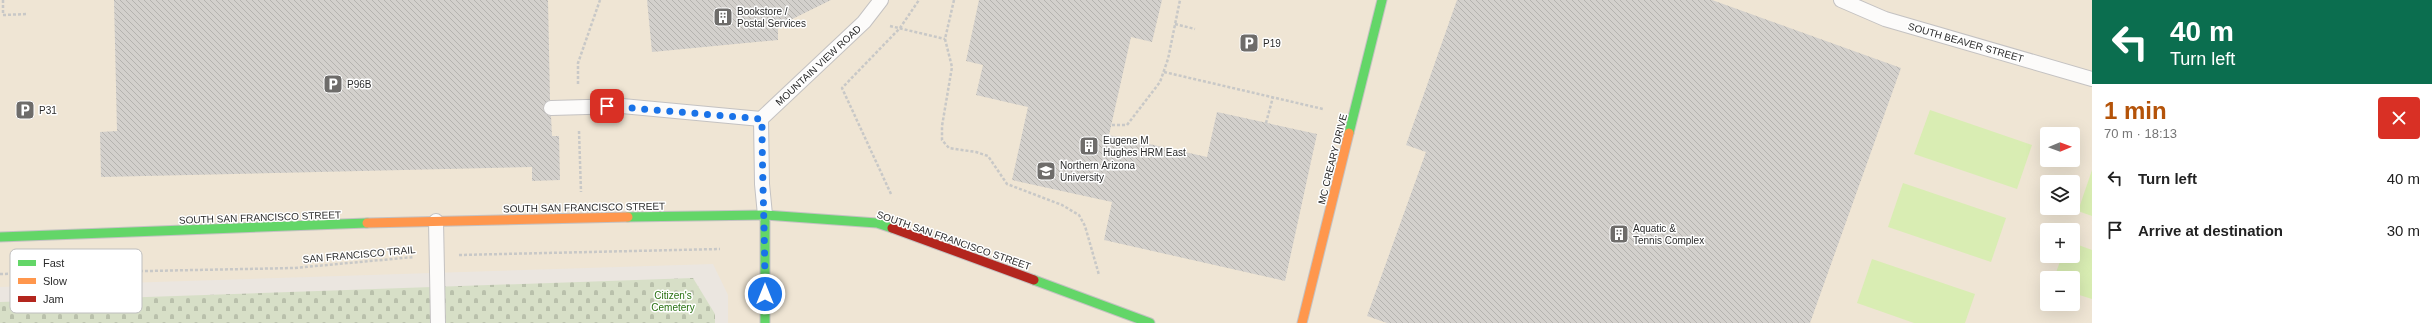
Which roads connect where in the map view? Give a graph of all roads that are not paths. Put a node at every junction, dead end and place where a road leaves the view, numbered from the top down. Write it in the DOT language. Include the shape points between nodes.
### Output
graph roads {
  1 [pos="881,0"];
  2 [pos="1382,0"];
  3 [pos="1841,0"];
  4 [pos="2092,79"];
  5 [pos="551,108"];
  6 [pos="762,119"];
  7 [pos="765,215"];
  8 [pos="436,221"];
  9 [pos="0,237"];
  10 [pos="438,323"];
  11 [pos="765,323"];
  12 [pos="1150,323"];
  13 [pos="1302,323"];
  1 -- 6 [label="lane, MOUNTAIN VIEW ROAD" via="864,22"];
  2 -- 13 [label="street, MC CREARY DRIVE"];
  3 -- 4 [label="lane, SOUTH BEAVER STREET" via="1885,19"];
  5 -- 6 [label="lane" via="622,106"];
  6 -- 7 [label="lane" via="762,184"];
  7 -- 8 [label="street, SOUTH SAN FRANCISCO STREET"];
  7 -- 11 [label="street"];
  7 -- 12 [label="street, SOUTH SAN FRANCISCO STREET" via="877,223"];
  8 -- 9 [label="street, SOUTH SAN FRANCISCO STREET"];
  8 -- 10 [label="lane"];
}
